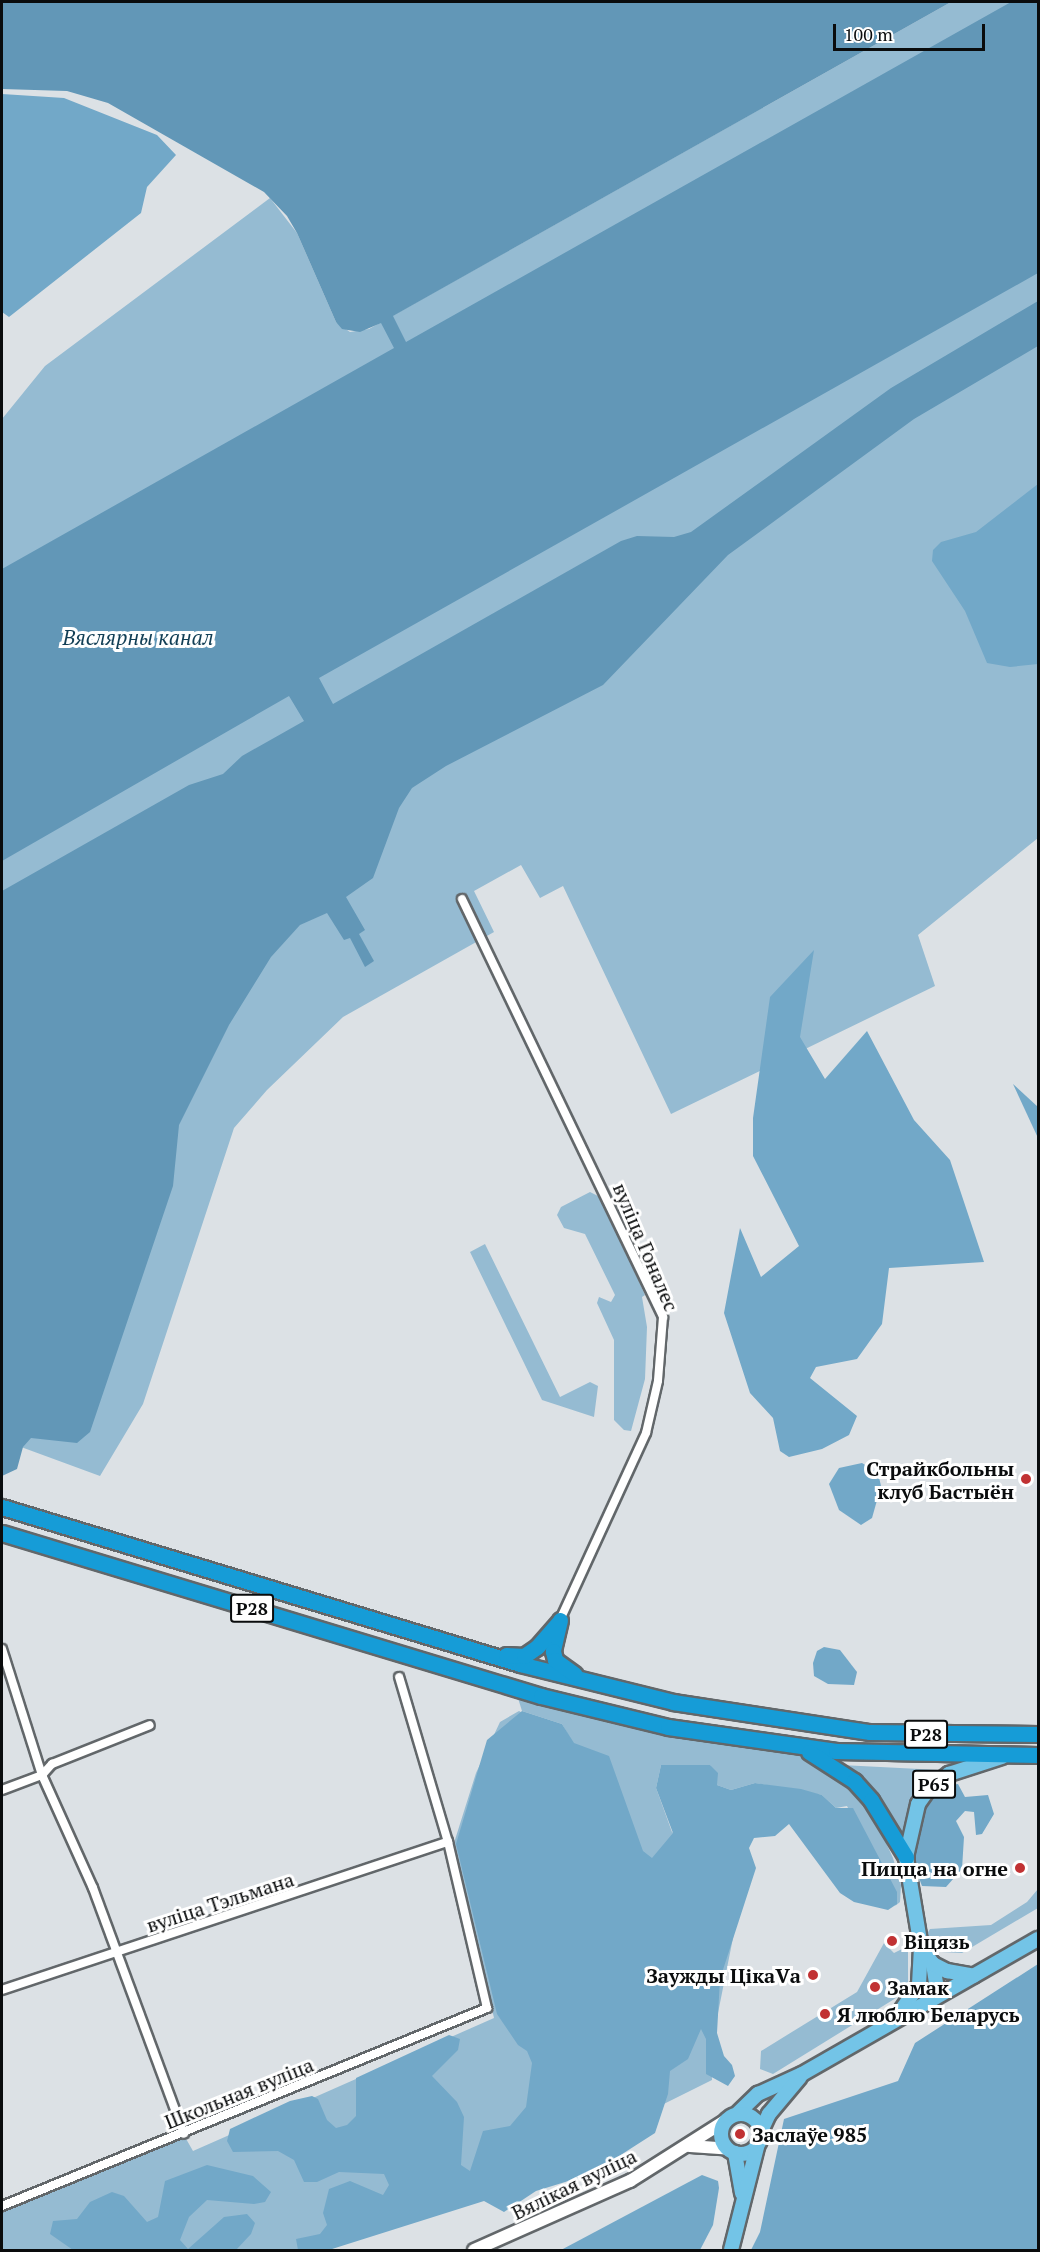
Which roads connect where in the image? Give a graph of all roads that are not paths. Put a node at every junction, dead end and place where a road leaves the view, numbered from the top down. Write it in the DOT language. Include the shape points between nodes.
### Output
graph roads {
  1 [pos="462,898"];
  2 [pos="2,1507"];
  3 [pos="8,1535"];
  4 [pos="560,1620"];
  5 [pos="2,1649"];
  6 [pos="491,1654"];
  7 [pos="399,1677"];
  8 [pos="596,1684"];
  9 [pos="150,1725"];
  10 [pos="1038,1734"];
  11 [pos="798,1747"];
  12 [pos="1038,1755"];
  13 [pos="1008,1756"];
  14 [pos="42,1775"];
  15 [pos="2,1790"];
  16 [pos="448,1842"];
  17 [pos="906,1857"];
  18 [pos="1038,1939"];
  19 [pos="921,1947"];
  20 [pos="118,1953"];
  21 [pos="933,1964"];
  22 [pos="974,1976"];
  23 [pos="919,1985"];
  24 [pos="2,1990"];
  25 [pos="938,1996"];
  26 [pos="890,2022"];
  27 [pos="802,2074"];
  28 [pos="738,2114"];
  29 [pos="725,2121"];
  30 [pos="762,2131"];
  31 [pos="184,2134"];
  32 [pos="689,2146"];
  33 [pos="757,2147"];
  34 [pos="732,2151"];
  35 [pos="2,2206"];
  36 [pos="743,2213"];
  37 [pos="474,2250"];
  38 [pos="731,2250"];
  1 -- 4 [label="street, вуліца Гоналес" via="663,1317 658,1381 646,1433"];
  2 -- 6 [label="highway, Р28"];
  3 -- 11 [label="highway, Р28" via="601,1712 668,1727"];
  4 -- 6 [label="highway" via="524,1656"];
  4 -- 8 [label="highway" via="553,1651 555,1660"];
  5 -- 14 [label="street"];
  6 -- 8 [label="highway, Р28"];
  7 -- 16 [label="street"];
  8 -- 10 [label="highway, Р28" via="718,1711 870,1732"];
  9 -- 14 [label="street" via="52,1764"];
  11 -- 13 [label="highway, Р28" via="910,1755"];
  11 -- 17 [label="highway, Р65" via="854,1781 871,1800"];
  12 -- 13 [label="highway, Р28"];
  13 -- 17 [label="main road, Р65" via="963,1767 927,1791 918,1804"];
  14 -- 15 [label="street"];
  14 -- 20 [label="street"];
  16 -- 20 [label="street, вуліца Тэльмана"];
  16 -- 31 [label="street, Школьная вуліца" via="487,2008"];
  17 -- 19 [label="main road, Р65"];
  18 -- 22 [label="main road"];
  19 -- 21 [label="main road, Р65"];
  19 -- 23 [label="main road, Р65"];
  20 -- 24 [label="street, вуліца Тэльмана"];
  20 -- 31 [label="street"];
  21 -- 22 [label="main road"];
  21 -- 25 [label="main road, Р65"];
  22 -- 25 [label="main road"];
  23 -- 25 [label="main road"];
  23 -- 26 [label="main road" via="912,1999"];
  25 -- 26 [label="main road"];
  26 -- 27 [label="main road"];
  27 -- 28 [label="main road" via="758,2094"];
  27 -- 30 [label="main road" via="769,2114"];
  28 -- 29 [label="main road"];
  28 -- 30 [label="main road" via="753,2117"];
  29 -- 32 [label="main road, Вялікая вуліца"];
  29 -- 34 [label="main road" via="721,2136"];
  30 -- 33 [label="main road"];
  31 -- 35 [label="street, Школьная вуліца"];
  32 -- 34 [label="main road"];
  32 -- 37 [label="main road, Вялікая вуліца" via="630,2181"];
  33 -- 34 [label="main road" via="747,2153"];
  33 -- 36 [label="main road"];
  34 -- 36 [label="main road" via="742,2178"];
  36 -- 38 [label="main road"];
}
